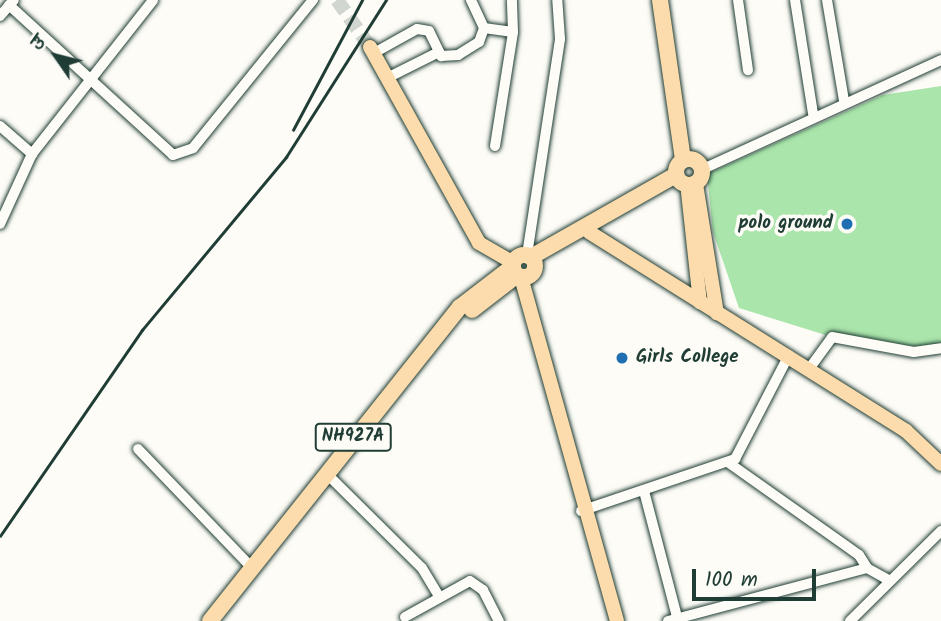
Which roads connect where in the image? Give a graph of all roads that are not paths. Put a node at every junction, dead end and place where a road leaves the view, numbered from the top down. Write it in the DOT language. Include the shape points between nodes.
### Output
graph roads {
  1 [pos="153,0"];
  2 [pos="313,0"];
  3 [pos="471,0"];
  4 [pos="512,0"];
  5 [pos="557,0"];
  6 [pos="660,0"];
  7 [pos="666,0"];
  8 [pos="738,0"];
  9 [pos="795,0"];
  10 [pos="827,0"];
  11 [pos="12,3"];
  12 [pos="0,16"];
  13 [pos="484,29"];
  14 [pos="513,32"];
  15 [pos="372,50"];
  16 [pos="439,52"];
  17 [pos="941,60"];
  18 [pos="748,70"];
  19 [pos="88,77"];
  20 [pos="387,78"];
  21 [pos="844,101"];
  22 [pos="813,114"];
  23 [pos="0,127"];
  24 [pos="495,146"];
  25 [pos="32,154"];
  26 [pos="688,174"];
  27 [pos="0,224"];
  28 [pos="589,232"];
  29 [pos="523,266"];
  30 [pos="700,302"];
  31 [pos="717,313"];
  32 [pos="941,348"];
  33 [pos="789,355"];
  34 [pos="809,369"];
  35 [pos="138,449"];
  36 [pos="939,458"];
  37 [pos="729,463"];
  38 [pos="330,477"];
  39 [pos="644,491"];
  40 [pos="581,511"];
  41 [pos="941,531"];
  42 [pos="251,567"];
  43 [pos="867,568"];
  44 [pos="890,581"];
  45 [pos="439,596"];
  46 [pos="405,617"];
  47 [pos="674,620"];
  48 [pos="210,621"];
  49 [pos="221,621"];
  50 [pos="499,621"];
  51 [pos="617,621"];
  52 [pos="850,621"];
  1 -- 19 [label="street"];
  2 -- 19 [label="street" via="193,148 173,155"];
  3 -- 13 [label="street"];
  4 -- 14 [label="street"];
  5 -- 29 [label="street" via="559,39"];
  6 -- 26 [label="highway"];
  7 -- 26 [label="highway"];
  8 -- 18 [label="street"];
  9 -- 22 [label="street"];
  10 -- 21 [label="street"];
  11 -- 12 [label="street"];
  11 -- 19 [label="street"];
  13 -- 14 [label="street"];
  13 -- 16 [label="street" via="479,42 457,55 449,59"];
  14 -- 24 [label="street"];
  15 -- 16 [label="street" via="418,29 429,32"];
  15 -- 20 [label="main road"];
  16 -- 20 [label="street"];
  17 -- 21 [label="street"];
  19 -- 25 [label="street"];
  20 -- 29 [label="main road" via="479,243"];
  21 -- 22 [label="street"];
  22 -- 26 [label="street"];
  23 -- 25 [label="street"];
  25 -- 27 [label="street"];
  26 -- 28 [label="highway, NH927A"];
  26 -- 29 [label="highway, NH927A"];
  26 -- 30 [label="main road"];
  26 -- 31 [label="main road"];
  28 -- 29 [label="highway, NH927A"];
  28 -- 30 [label="main road"];
  29 -- 38 [label="highway, NH927A" via="465,316"];
  29 -- 40 [label="main road"];
  29 -- 42 [label="highway, NH927A" via="460,307"];
  30 -- 31 [label="main road"];
  31 -- 33 [label="main road"];
  32 -- 34 [label="street" via="914,352 832,337"];
  33 -- 34 [label="main road"];
  33 -- 37 [label="street"];
  34 -- 36 [label="main road" via="906,431"];
  35 -- 42 [label="street"];
  37 -- 39 [label="street"];
  37 -- 43 [label="street" via="859,555"];
  38 -- 45 [label="street" via="422,568"];
  38 -- 49 [label="highway, NH927A"];
  39 -- 40 [label="street"];
  39 -- 47 [label="street"];
  40 -- 51 [label="main road"];
  41 -- 44 [label="street"];
  42 -- 48 [label="highway, NH927A"];
  43 -- 44 [label="street"];
  43 -- 47 [label="street"];
  44 -- 52 [label="street"];
  45 -- 46 [label="street"];
  45 -- 50 [label="street" via="474,582"];
}
